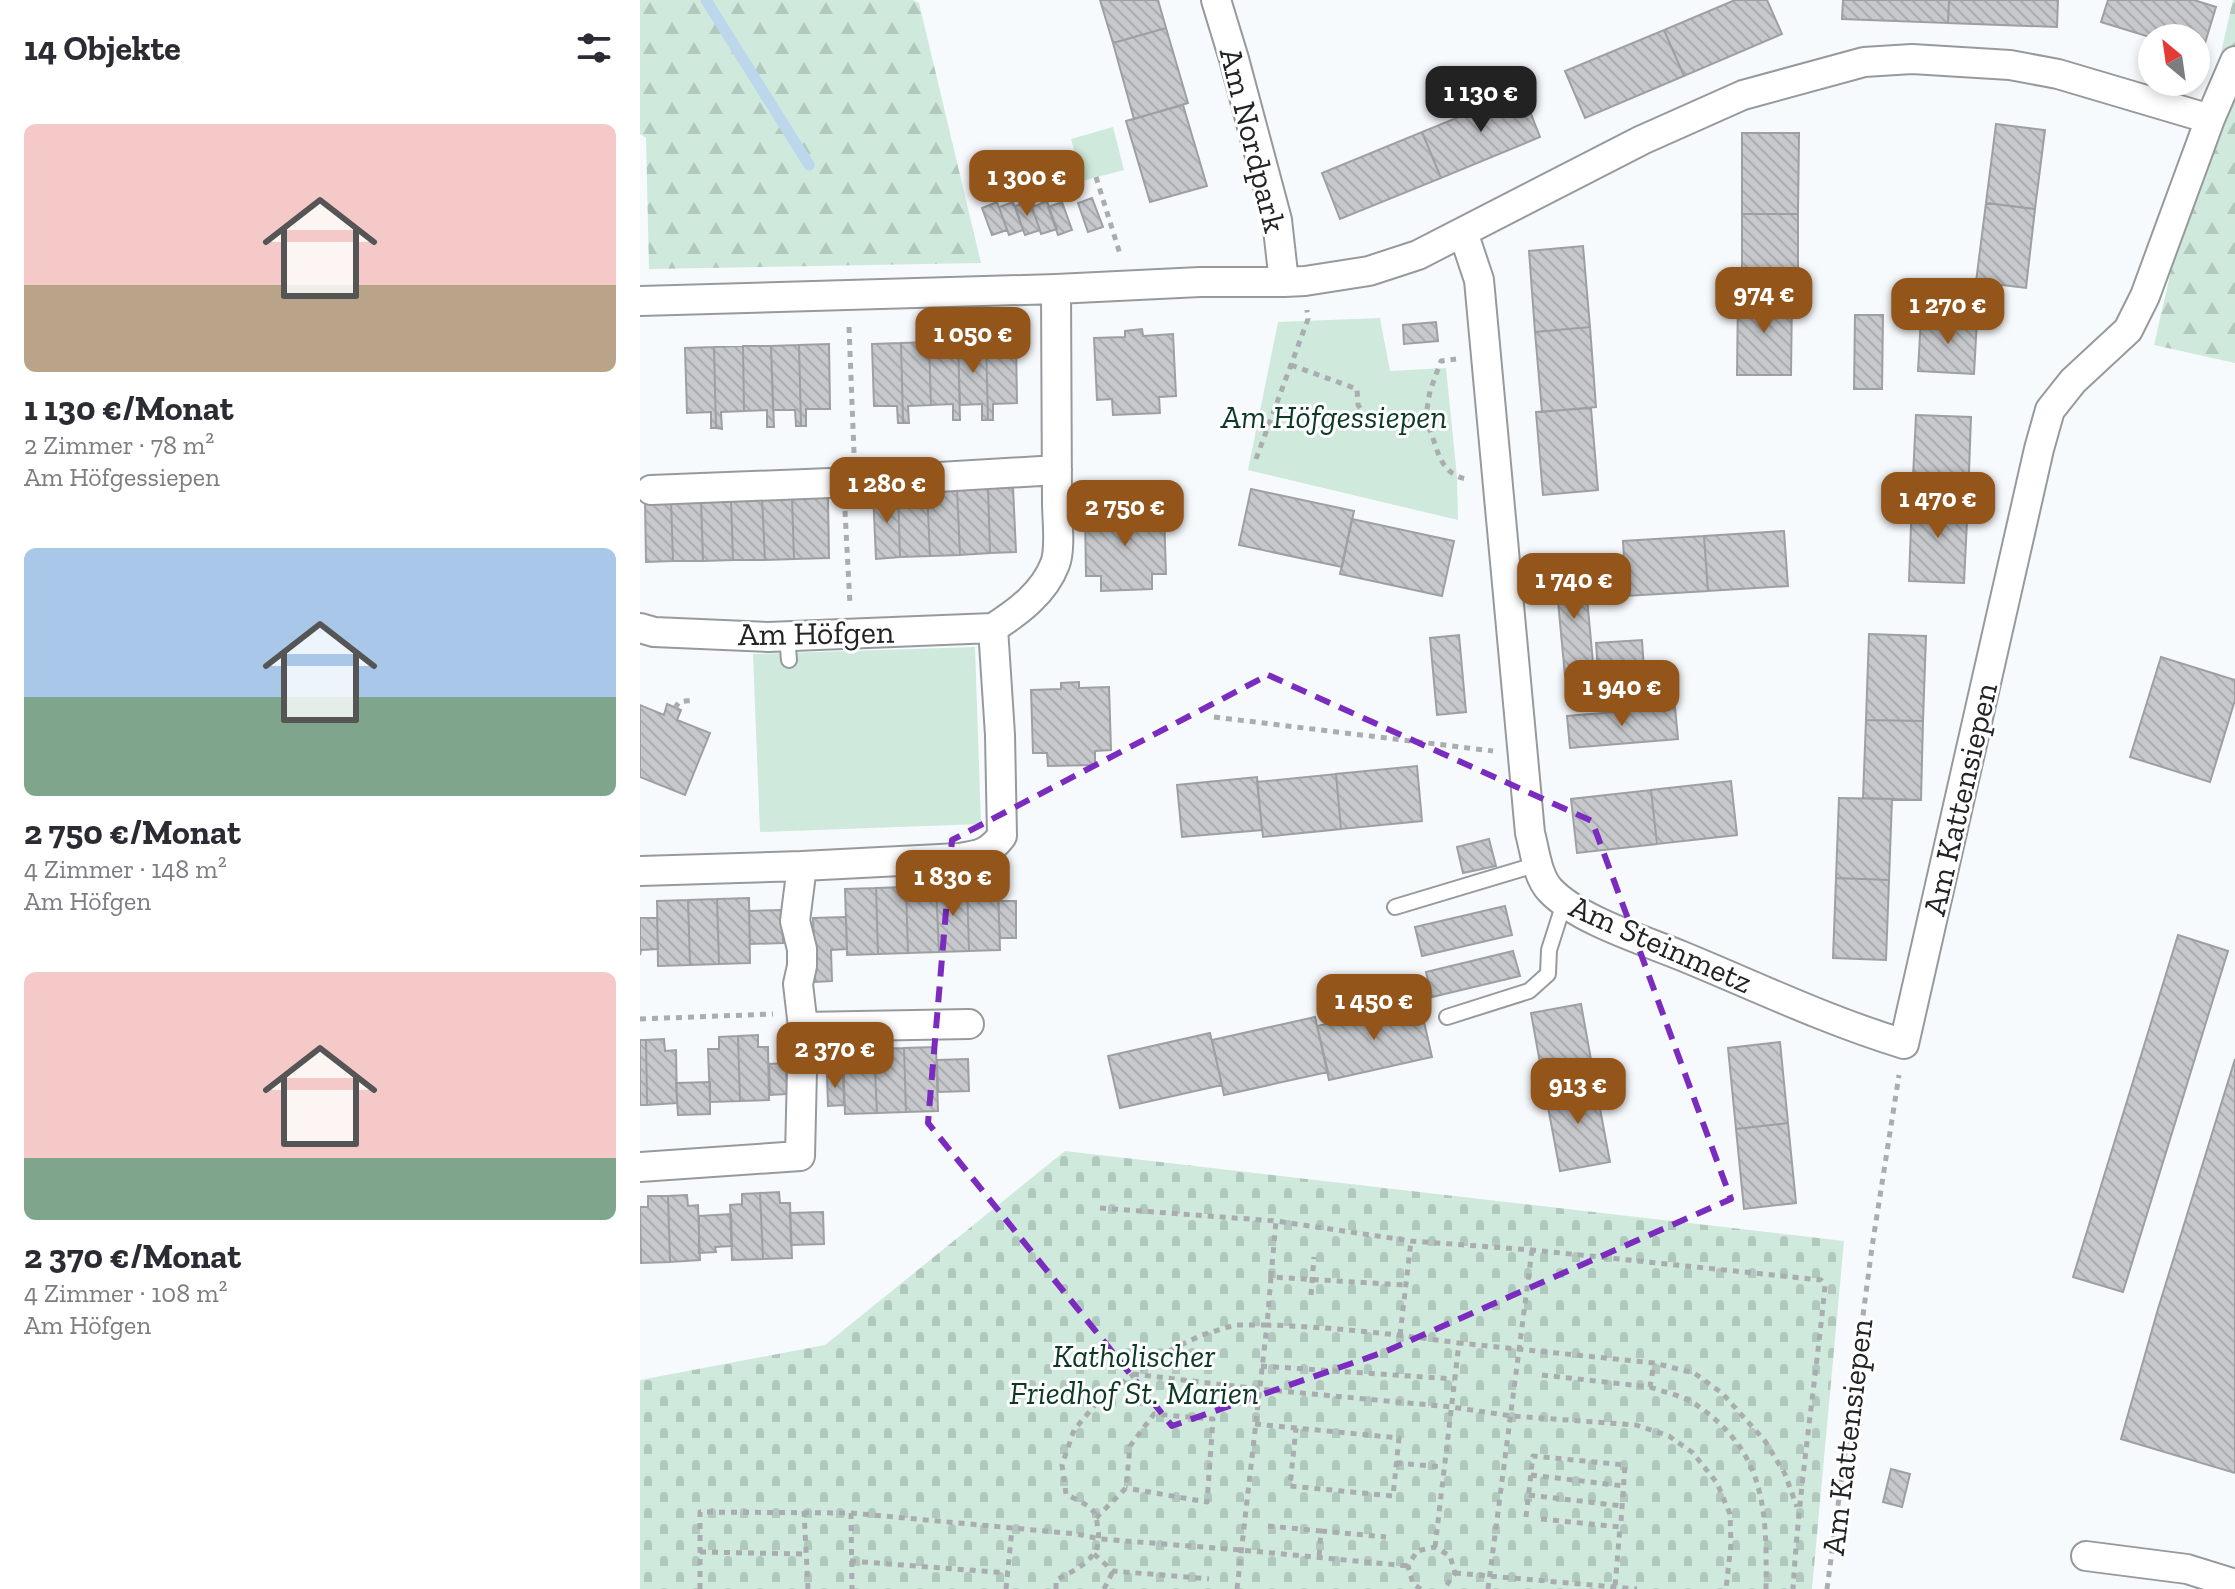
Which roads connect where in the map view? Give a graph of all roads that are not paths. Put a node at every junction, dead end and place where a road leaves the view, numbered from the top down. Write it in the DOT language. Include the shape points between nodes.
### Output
graph roads {
  1 [pos="1216,0"];
  2 [pos="2235,61"];
  3 [pos="2210,119"];
  4 [pos="1463,232"];
  5 [pos="1284,282"];
  6 [pos="1056,289"];
  7 [pos="640,301"];
  8 [pos="1057,470"];
  9 [pos="651,490"];
  10 [pos="993,628"];
  11 [pos="647,630"];
  12 [pos="1538,864"];
  13 [pos="802,866"];
  14 [pos="640,871"];
  15 [pos="1564,903"];
  16 [pos="1395,907"];
  17 [pos="1447,1017"];
  18 [pos="802,1020"];
  19 [pos="969,1024"];
  20 [pos="1904,1044"];
  21 [pos="640,1167"];
  22 [pos="2086,1556"];
  23 [pos="2235,1584"];
  1 -- 5 [label="street, Am Nordpark" via="1277,220"];
  2 -- 3 [label="street, Am Kattensiepen"];
  3 -- 4 [label="street" via="2010,65 1864,62 1743,95"];
  3 -- 20 [label="street, Am Kattensiepen" via="2128,330 2050,410"];
  4 -- 5 [label="street" via="1369,271"];
  4 -- 12 [label="street, Am Steinmetz" via="1479,280 1522,754"];
  5 -- 6 [label="street"];
  6 -- 7 [label="street"];
  6 -- 8 [label="street"];
  8 -- 9 [label="street"];
  8 -- 10 [label="street" via="1057,560 1031,599"];
  10 -- 11 [label="street, Am Höfgen" via="852,634 788,648"];
  10 -- 13 [label="street" via="1002,836 992,849 959,858"];
  12 -- 15 [label="street, Am Steinmetz" via="1547,887"];
  12 -- 16 [label="lane"];
  13 -- 14 [label="street"];
  13 -- 18 [label="street" via="795,921 802,949"];
  15 -- 17 [label="lane" via="1549,950 1548,974 1529,991"];
  15 -- 20 [label="street, Am Steinmetz"];
  18 -- 19 [label="street"];
  18 -- 21 [label="street" via="800,1156"];
  22 -- 23 [label="street" via="2187,1569"];
}
